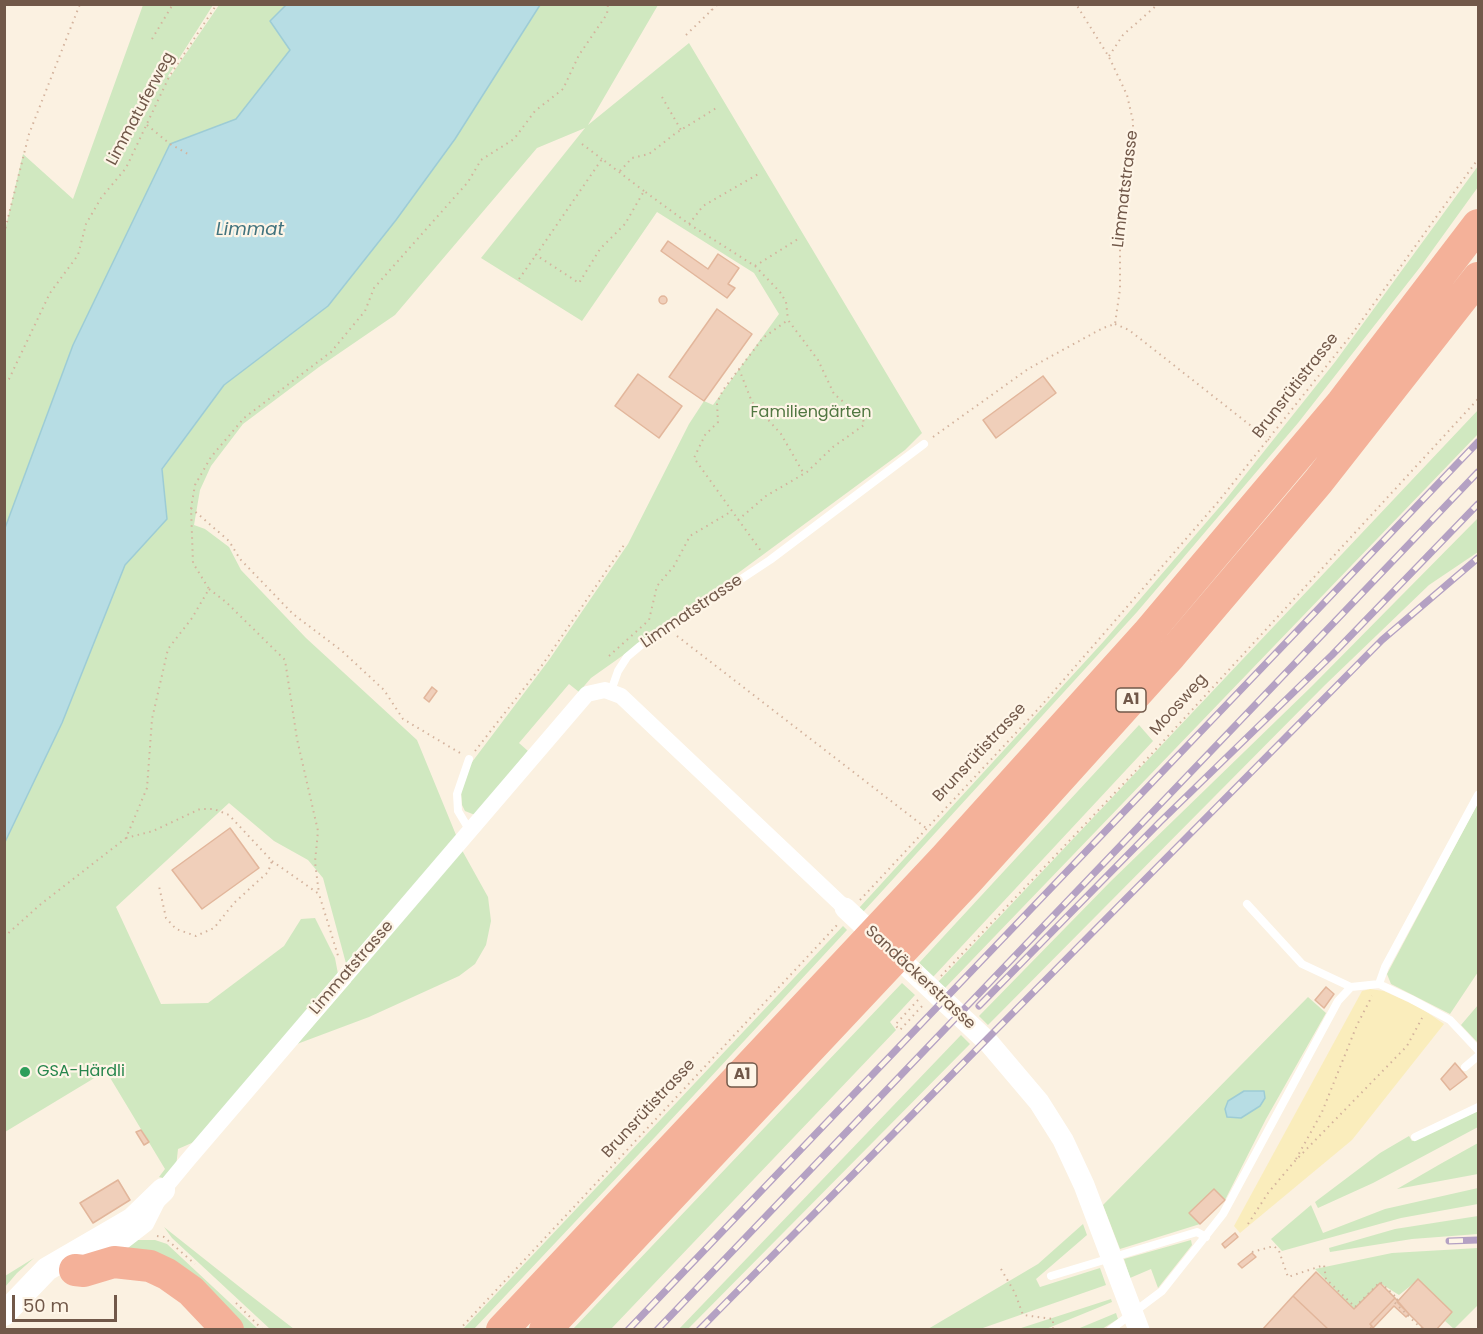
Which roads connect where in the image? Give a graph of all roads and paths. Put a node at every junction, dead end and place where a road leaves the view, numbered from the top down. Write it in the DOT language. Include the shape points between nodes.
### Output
graph roads {
  1 [pos="80,4"];
  2 [pos="173,4"];
  3 [pos="217,4"];
  4 [pos="608,4"];
  5 [pos="708,4"];
  6 [pos="718,4"];
  7 [pos="1076,4"];
  8 [pos="1158,4"];
  9 [pos="712,10"];
  10 [pos="686,35"];
  11 [pos="152,39"];
  12 [pos="1109,57"];
  13 [pos="662,97"];
  14 [pos="718,107"];
  15 [pos="147,125"];
  16 [pos="681,130"];
  17 [pos="582,144"];
  18 [pos="188,154"];
  19 [pos="602,159"];
  20 [pos="1479,159"];
  21 [pos="620,171"];
  22 [pos="760,173"];
  23 [pos="644,191"];
  24 [pos="689,224"];
  25 [pos="1479,225"];
  26 [pos="4,234"];
  27 [pos="798,240"];
  28 [pos="536,255"];
  29 [pos="755,266"];
  30 [pos="1479,278"];
  31 [pos="519,279"];
  32 [pos="788,320"];
  33 [pos="1115,324"];
  34 [pos="739,369"];
  35 [pos="4,383"];
  36 [pos="1479,399"];
  37 [pos="1269,440"];
  38 [pos="924,444"];
  39 [pos="804,474"];
  40 [pos="191,508"];
  41 [pos="732,511"];
  42 [pos="738,520"];
  43 [pos="626,542"];
  44 [pos="768,561"];
  45 [pos="209,589"];
  46 [pos="668,629"];
  47 [pos="609,656"];
  48 [pos="611,691"];
  49 [pos="469,759"];
  50 [pos="1479,795"];
  51 [pos="926,828"];
  52 [pos="470,831"];
  53 [pos="126,838"];
  54 [pos="272,861"];
  55 [pos="159,886"];
  56 [pos="319,894"];
  57 [pos="1247,904"];
  58 [pos="846,913"];
  59 [pos="4,937"];
  60 [pos="344,976"];
  61 [pos="934,983"];
  62 [pos="1379,984"];
  63 [pos="1351,987"];
  64 [pos="918,1000"];
  65 [pos="927,1001"];
  66 [pos="1427,1007"];
  67 [pos="1479,1050"];
  68 [pos="1479,1056"];
  69 [pos="1465,1067"];
  70 [pos="1479,1107"];
  71 [pos="1415,1137"];
  72 [pos="1294,1162"];
  73 [pos="164,1190"];
  74 [pos="1248,1224"];
  75 [pos="1206,1238"];
  76 [pos="1252,1252"];
  77 [pos="1001,1269"];
  78 [pos="75,1270"];
  79 [pos="1051,1276"];
  80 [pos="13,1306"];
  81 [pos="228,1329"];
  82 [pos="459,1329"];
  83 [pos="502,1329"];
  84 [pos="545,1329"];
  85 [pos="1053,1329"];
  86 [pos="1110,1329"];
  87 [pos="1139,1329"];
  88 [pos="1423,1329"];
  1 -- 26 [label="path" via="29,134"];
  2 -- 11 [label="path"];
  3 -- 15 [label="path, Limmatuferweg" via="169,77"];
  4 -- 40 [label="path" via="607,14 579,55 563,89 535,111 514,139 481,160 468,182 374,288 365,311 331,351 244,418 211,457 195,485"];
  5 -- 9 [label="path"];
  6 -- 9 [label="path"];
  7 -- 12 [label="path, Limmatstrasse"];
  8 -- 12 [label="path" via="1123,35"];
  9 -- 10 [label="path"];
  12 -- 33 [label="path, Limmatstrasse" via="1127,95 1134,135 1120,225 1120,289"];
  13 -- 16 [label="path"];
  14 -- 16 [label="path"];
  15 -- 18 [label="path"];
  15 -- 35 [label="path, Limmatuferweg" via="126,168 86,225 78,255 50,292"];
  16 -- 21 [label="path" via="649,154 633,158"];
  17 -- 19 [label="path"];
  19 -- 21 [label="path"];
  19 -- 28 [label="path"];
  20 -- 37 [label="path, Brunsrütistrasse" via="1352,334"];
  21 -- 23 [label="path"];
  22 -- 24 [label="path" via="703,206"];
  23 -- 24 [label="path"];
  23 -- 28 [label="path" via="625,224 600,249 579,283"];
  24 -- 29 [label="path"];
  25 -- 83 [label="highway, A1" via="1307,445 1140,642 945,858"];
  27 -- 29 [label="path"];
  28 -- 31 [label="path"];
  29 -- 32 [label="path" via="780,292 786,302"];
  30 -- 84 [label="highway, A1" via="1325,474 1171,655 968,880"];
  32 -- 34 [label="path" via="763,338"];
  32 -- 39 [label="path" via="815,354 834,394 864,422 863,427 833,447"];
  33 -- 37 [label="path" via="1129,330"];
  33 -- 38 [label="path" via="1028,369"];
  34 -- 39 [label="path" via="752,402 781,434"];
  34 -- 41 [label="path" via="719,398 718,422 705,435 694,458"];
  36 -- 61 [label="path, Moosweg"];
  37 -- 51 [label="path, Brunsrütistrasse" via="1100,639"];
  38 -- 44 [label="lane, Limmatstrasse"];
  39 -- 42 [label="path" via="766,496"];
  40 -- 45 [label="path" via="193,563"];
  40 -- 49 [label="path" via="229,541 240,559 293,614 342,651 384,690 403,719"];
  41 -- 42 [label="path"];
  41 -- 47 [label="path" via="690,536 674,566 657,586 649,620"];
  42 -- 44 [label="path"];
  43 -- 49 [label="path" via="543,664"];
  44 -- 46 [label="lane, Limmatstrasse"];
  45 -- 53 [label="path" via="168,649 152,718 147,788"];
  45 -- 56 [label="path" via="285,660 297,739 318,831 315,862"];
  46 -- 48 [label="lane, Limmatstrasse" via="627,657"];
  46 -- 51 [label="path"];
  48 -- 52 [label="street, Limmatstrasse" via="587,694"];
  48 -- 58 [label="street, Sandäckerstrasse" via="621,696"];
  49 -- 52 [label="lane" via="457,794 458,812"];
  50 -- 62 [label="lane"];
  51 -- 58 [label="path, Brunsrütistrasse"];
  52 -- 60 [label="street, Limmatstrasse"];
  53 -- 54 [label="path" via="153,831 200,809 214,809 229,815"];
  53 -- 59 [label="path"];
  54 -- 55 [label="path" via="268,872 214,928 196,936 176,929 166,918"];
  54 -- 56 [label="path"];
  56 -- 60 [label="path"];
  57 -- 63 [label="lane" via="1302,964"];
  58 -- 82 [label="path, Brunsrütistrasse"];
  58 -- 87 [label="street, Sandäckerstrasse" via="988,1043 1039,1102 1084,1185"];
  60 -- 73 [label="street, Limmatstrasse"];
  62 -- 63 [label="lane"];
  62 -- 66 [label="lane"];
  62 -- 72 [label="path" via="1357,1025 1322,1112"];
  63 -- 75 [label="lane" via="1338,1000"];
  64 -- 65 [label="path" via="895,1024 900,1030"];
  66 -- 67 [label="lane" via="1450,1020"];
  66 -- 72 [label="path" via="1407,1046"];
  68 -- 69 [label="lane"];
  70 -- 71 [label="lane"];
  72 -- 74 [label="path"];
  73 -- 78 [label="street, Limmatstrasse" via="149,1220 137,1233"];
  73 -- 80 [label="main road" via="133,1219 47,1269"];
  75 -- 79 [label="lane" via="1197,1232"];
  75 -- 86 [label="lane" via="1162,1291"];
  76 -- 88 [label="path" via="1274,1246 1288,1277 1324,1265 1326,1279 1355,1307 1380,1282"];
  77 -- 85 [label="path" via="1023,1316 1053,1319"];
  78 -- 80 [label="main road"];
  78 -- 81 [label="highway" via="122,1262 150,1266 191,1291"];
}
